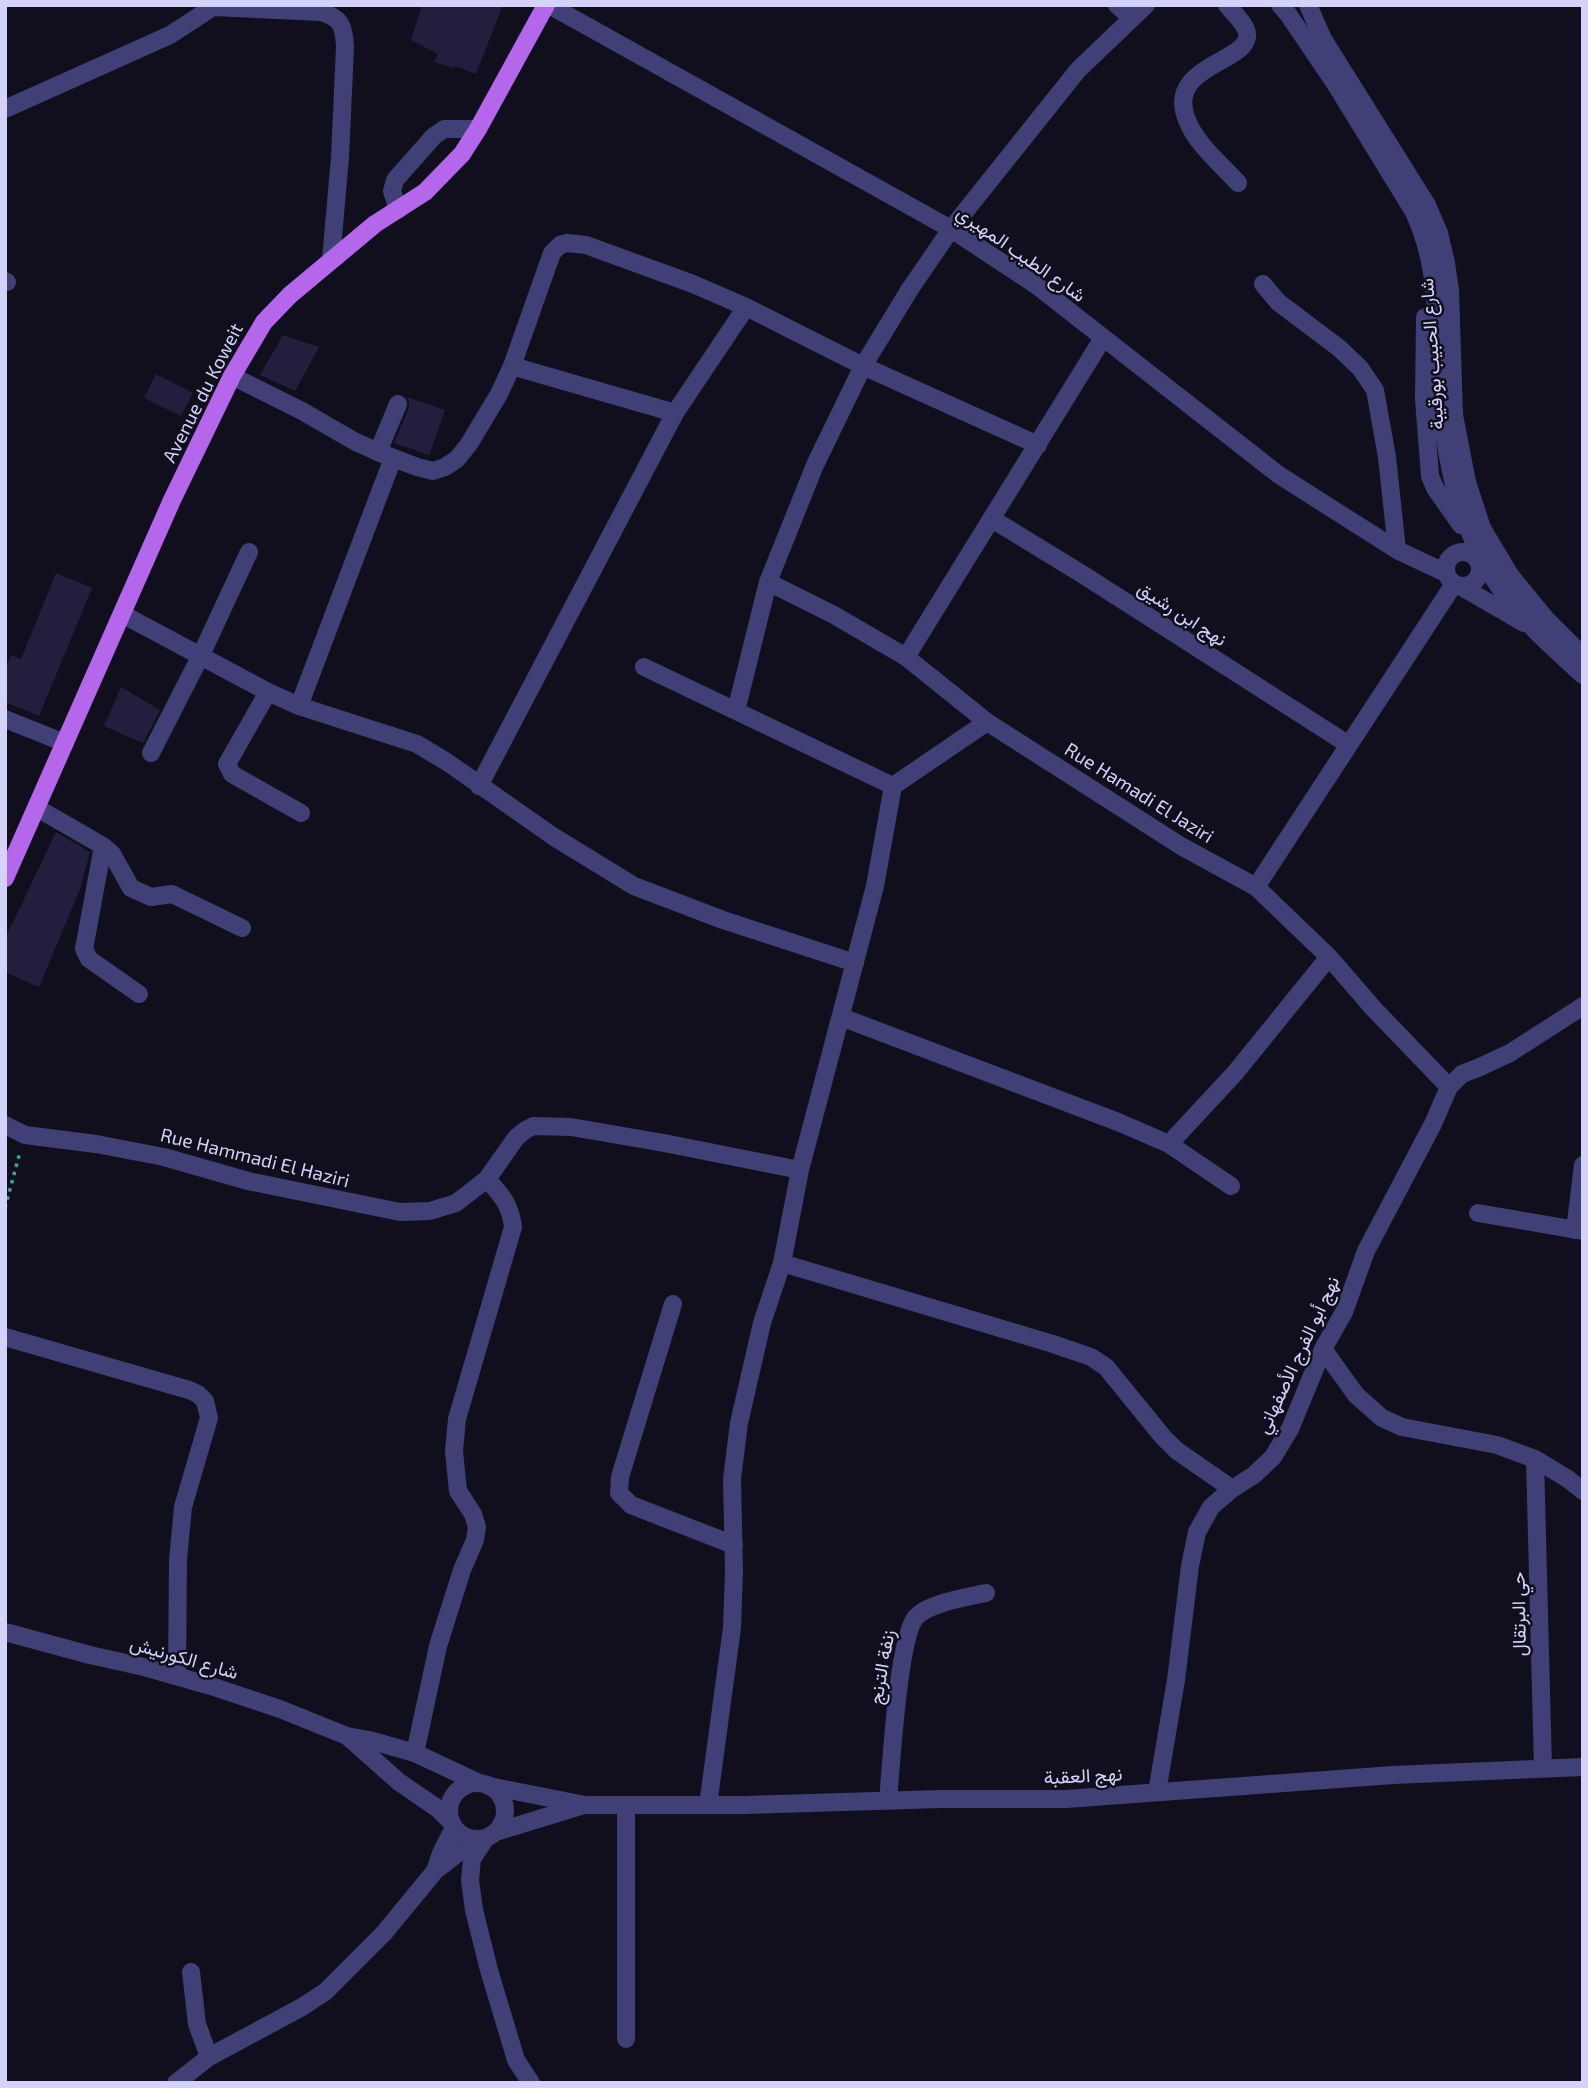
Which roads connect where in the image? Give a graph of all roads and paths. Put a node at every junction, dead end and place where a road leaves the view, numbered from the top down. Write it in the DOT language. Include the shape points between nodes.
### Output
graph roads {
  1 [pos="548,5"];
  2 [pos="1117,5"];
  3 [pos="1146,5"];
  4 [pos="1227,5"];
  5 [pos="1280,5"];
  6 [pos="1308,5"];
  7 [pos="215,6"];
  8 [pos="1131,18"];
  9 [pos="5,109"];
  10 [pos="478,129"];
  11 [pos="1238,183"];
  12 [pos="398,210"];
  13 [pos="1416,211"];
  14 [pos="951,229"];
  15 [pos="331,260"];
  16 [pos="1263,284"];
  17 [pos="746,307"];
  18 [pos="1103,338"];
  19 [pos="512,366"];
  20 [pos="863,366"];
  21 [pos="232,376"];
  22 [pos="398,404"];
  23 [pos="675,413"];
  24 [pos="1038,445"];
  25 [pos="385,455"];
  26 [pos="992,519"];
  27 [pos="1397,550"];
  28 [pos="249,552"];
  29 [pos="1483,554"];
  30 [pos="1454,581"];
  31 [pos="768,582"];
  32 [pos="122,614"];
  33 [pos="1534,629"];
  34 [pos="201,655"];
  35 [pos="1583,656"];
  36 [pos="906,657"];
  37 [pos="644,667"];
  38 [pos="1583,676"];
  39 [pos="268,692"];
  40 [pos="299,706"];
  41 [pos="736,711"];
  42 [pos="5,719"];
  43 [pos="987,722"];
  44 [pos="65,743"];
  45 [pos="1349,745"];
  46 [pos="151,753"];
  47 [pos="479,786"];
  48 [pos="893,786"];
  49 [pos="37,808"];
  50 [pos="301,814"];
  51 [pos="103,846"];
  52 [pos="5,878"];
  53 [pos="1256,887"];
  54 [pos="242,928"];
  55 [pos="1329,957"];
  56 [pos="855,963"];
  57 [pos="139,995"];
  58 [pos="1583,1006"];
  59 [pos="841,1017"];
  60 [pos="1449,1087"];
  61 [pos="5,1125"];
  62 [pos="25,1135"];
  63 [pos="1169,1144"];
  64 [pos="1583,1166"];
  65 [pos="800,1170"];
  66 [pos="487,1179"];
  67 [pos="1231,1185"];
  68 [pos="5,1208"];
  69 [pos="1478,1213"];
  70 [pos="1579,1230"];
  71 [pos="782,1263"];
  72 [pos="673,1304"];
  73 [pos="5,1337"];
  74 [pos="1323,1349"];
  75 [pos="1535,1459"];
  76 [pos="1232,1489"];
  77 [pos="1583,1491"];
  78 [pos="734,1545"];
  79 [pos="986,1593"];
  80 [pos="5,1632"];
  81 [pos="177,1676"];
  82 [pos="347,1736"];
  83 [pos="415,1753"];
  84 [pos="1583,1767"];
  85 [pos="1543,1768"];
  86 [pos="484,1784"];
  87 [pos="1157,1792"];
  88 [pos="888,1801"];
  89 [pos="585,1805"];
  90 [pos="626,1805"];
  91 [pos="708,1805"];
  92 [pos="452,1824"];
  93 [pos="486,1837"];
  94 [pos="435,1871"];
  95 [pos="191,1972"];
  96 [pos="626,2039"];
  97 [pos="209,2057"];
  98 [pos="176,2083"];
  99 [pos="531,2083"];
  1 -- 10 [label="main road, Avenue du Koweit"];
  1 -- 14 [label="street, شارع الطيب المهيري"];
  2 -- 8 [label="street"];
  3 -- 8 [label="street"];
  4 -- 11 [label="street" via="1246,29 1244,46 1188,85 1183,109 1196,136"];
  5 -- 13 [label="street, شارع الحبيب بورقيبة" via="1328,74 1339,114 1397,199"];
  6 -- 13 [label="street, شارع الحبيب بورقيبة"];
  7 -- 9 [label="street" via="170,35"];
  7 -- 15 [label="street" via="320,12 336,19 344,32"];
  8 -- 14 [label="street" via="1078,70"];
  10 -- 12 [label="main road, Avenue du Koweit" via="442,176"];
  10 -- 12 [label="street" via="444,129 434,136 394,180"];
  12 -- 15 [label="main road, Avenue du Koweit"];
  13 -- 29 [label="street, شارع الحبيب بورقيبة" via="1439,233 1448,276 1454,415 1482,528"];
  13 -- 29 [label="street, شارع الحبيب بورقيبة" via="1426,278 1424,399 1430,476"];
  14 -- 18 [label="street, شارع الطيب المهيري" via="1036,285"];
  14 -- 20 [label="street"];
  15 -- 21 [label="main road, Avenue du Koweit" via="264,322"];
  16 -- 27 [label="street" via="1278,302 1353,361 1376,390"];
  17 -- 19 [label="street" via="624,258 567,243 552,253"];
  17 -- 20 [label="street"];
  17 -- 23 [label="street"];
  18 -- 24 [label="street"];
  18 -- 27 [label="street, شارع الطيب المهيري" via="1279,475"];
  19 -- 23 [label="street"];
  19 -- 25 [label="street" via="483,423 451,463 433,471"];
  20 -- 24 [label="street"];
  20 -- 31 [label="street" via="815,465"];
  21 -- 25 [label="street"];
  21 -- 32 [label="main road, Avenue du Koweit"];
  22 -- 25 [label="street"];
  23 -- 47 [label="street"];
  24 -- 26 [label="street"];
  25 -- 40 [label="street"];
  26 -- 36 [label="street"];
  26 -- 45 [label="street, نهج ابن رشيق"];
  27 -- 30 [label="street, شارع الطيب المهيري"];
  28 -- 34 [label="street"];
  29 -- 30 [label="street" via="1473,583"];
  29 -- 30 [label="street" via="1453,555 1449,560"];
  29 -- 33 [label="street, شارع الحبيب بورقيبة" via="1497,585"];
  29 -- 35 [label="street, شارع الحبيب بورقيبة" via="1510,575"];
  30 -- 33 [label="street, شارع الحبيب بورقيبة"];
  30 -- 45 [label="street"];
  31 -- 36 [label="street, Rue Hamadi El Jaziri"];
  31 -- 41 [label="street"];
  32 -- 34 [label="street"];
  32 -- 44 [label="main road, Avenue du Koweit"];
  33 -- 38 [label="street, شارع الحبيب بورقيبة"];
  34 -- 39 [label="street"];
  34 -- 46 [label="street"];
  36 -- 43 [label="street, Rue Hamadi El Jaziri"];
  37 -- 41 [label="street"];
  39 -- 40 [label="street"];
  39 -- 50 [label="street" via="227,764 232,774"];
  40 -- 47 [label="street" via="417,744"];
  41 -- 48 [label="street"];
  42 -- 44 [label="street"];
  43 -- 48 [label="street"];
  43 -- 53 [label="street, Rue Hamadi El Jaziri" via="1181,846"];
  44 -- 49 [label="main road, Avenue du Koweit"];
  45 -- 53 [label="street"];
  47 -- 56 [label="street" via="634,886"];
  48 -- 56 [label="street"];
  49 -- 51 [label="street"];
  49 -- 52 [label="main road, Avenue du Koweit"];
  51 -- 54 [label="street" via="131,888 151,897 172,894"];
  51 -- 57 [label="street" via="84,949 89,960"];
  53 -- 55 [label="street, Rue Hamadi El Jaziri"];
  55 -- 60 [label="street, Rue Hamadi El Jaziri"];
  55 -- 63 [label="street" via="1235,1073"];
  56 -- 59 [label="street"];
  58 -- 60 [label="street" via="1510,1053 1462,1074"];
  59 -- 63 [label="street"];
  59 -- 65 [label="street"];
  60 -- 74 [label="street, نهج أبو الفرج الأصفهاني" via="1366,1251 1344,1312"];
  61 -- 62 [label="street, Rue Hammadi El Haziri"];
  62 -- 66 [label="street, Rue Hammadi El Haziri" via="164,1157 248,1181 400,1212 430,1211 456,1203"];
  62 -- 68 [label="path"];
  63 -- 67 [label="street"];
  64 -- 70 [label="street"];
  65 -- 66 [label="street, Rue Hammadi El Haziri" via="543,1125 516,1138"];
  65 -- 71 [label="street"];
  66 -- 83 [label="street" via="511,1211 513,1227 457,1419 458,1491 477,1527 438,1646"];
  69 -- 70 [label="street"];
  71 -- 76 [label="street" via="1091,1357 1106,1367 1176,1450"];
  71 -- 78 [label="street" via="762,1323 739,1423 732,1479"];
  72 -- 78 [label="street" via="619,1493 631,1505"];
  73 -- 81 [label="street" via="189,1390 205,1401 209,1418 183,1507"];
  74 -- 75 [label="street" via="1356,1395 1382,1418 1402,1427 1497,1445"];
  74 -- 76 [label="street, نهج أبو الفرج الأصفهاني" via="1290,1429 1273,1457"];
  75 -- 77 [label="street"];
  75 -- 85 [label="street, حي البرتقال"];
  76 -- 87 [label="street, نهج أبو الفرج الأصفهاني" via="1211,1507 1197,1532"];
  78 -- 91 [label="street" via="733,1628"];
  79 -- 88 [label="street, زنفة الترنج" via="932,1607 916,1616 911,1625 895,1716"];
  80 -- 81 [label="street, شارع الكورنيش"];
  81 -- 82 [label="street, شارع الكورنيش"];
  82 -- 83 [label="street"];
  82 -- 92 [label="street"];
  83 -- 86 [label="street"];
  84 -- 85 [label="street, نهج العقبة"];
  85 -- 87 [label="street, نهج العقبة"];
  86 -- 89 [label="street"];
  86 -- 92 [label="street" via="471,1783 457,1791 449,1805"];
  86 -- 93 [label="street" via="498,1793 505,1813 502,1824"];
  87 -- 88 [label="street, نهج العقبة" via="1066,1799"];
  88 -- 91 [label="street, نهج العقبة"];
  89 -- 90 [label="street, نهج العقبة"];
  89 -- 93 [label="street"];
  90 -- 91 [label="street, نهج العقبة"];
  90 -- 96 [label="street"];
  92 -- 93 [label="street" via="467,1838"];
  92 -- 94 [label="street"];
  93 -- 94 [label="street"];
  93 -- 99 [label="street" via="472,1859 474,1910 516,2060"];
  94 -- 97 [label="street" via="384,1933 325,1992"];
  95 -- 97 [label="street" via="197,2024"];
  97 -- 98 [label="street"];
}
